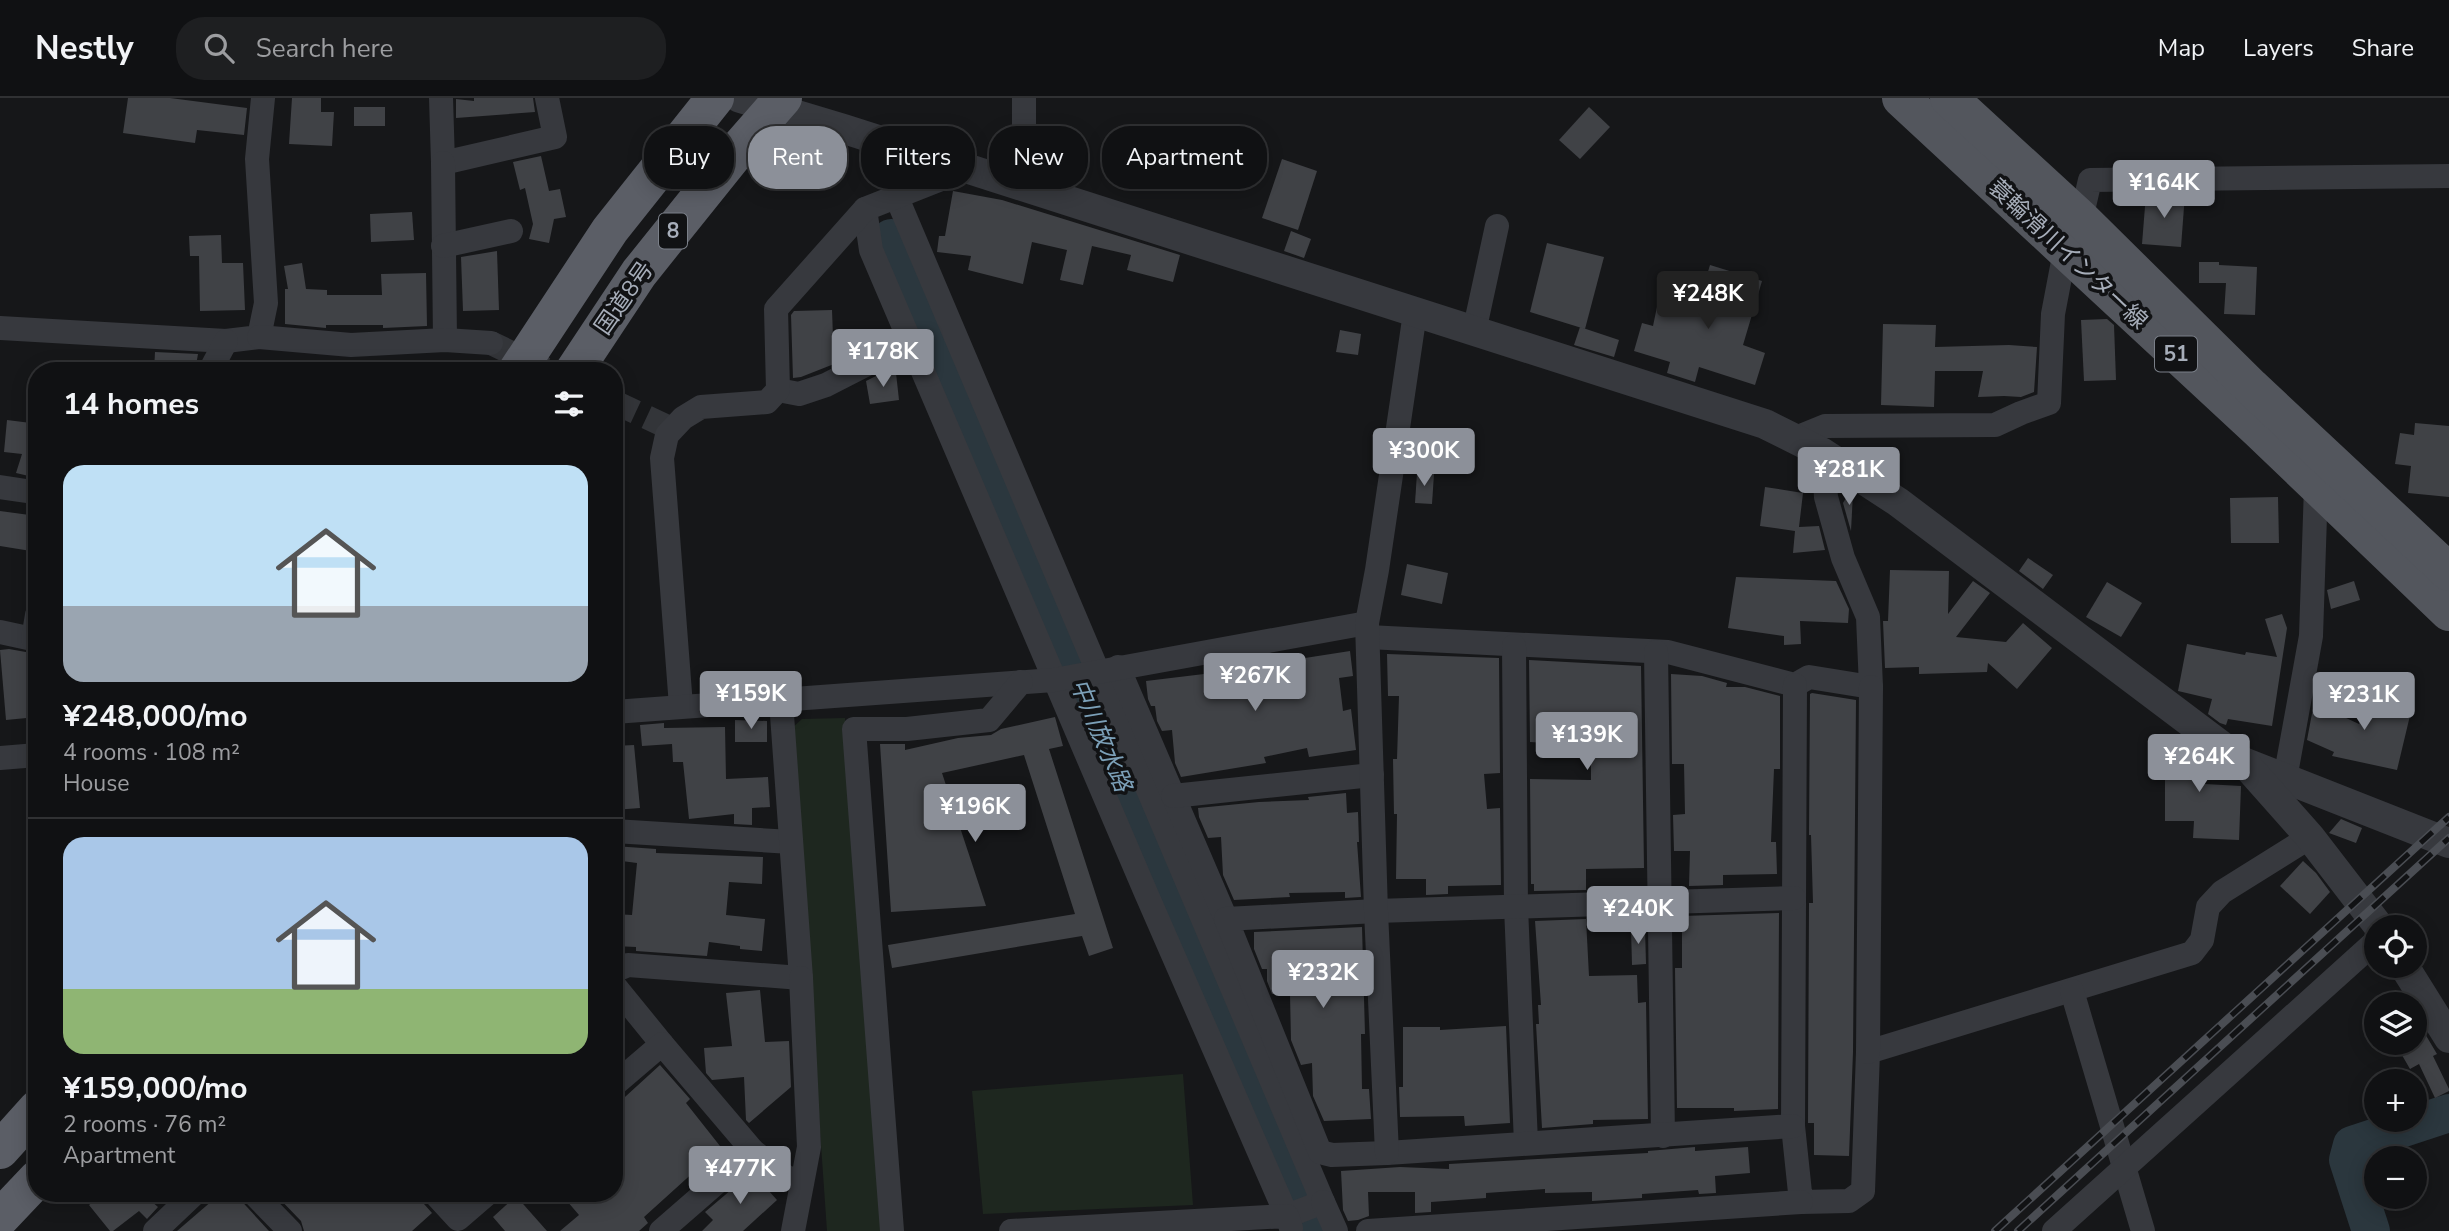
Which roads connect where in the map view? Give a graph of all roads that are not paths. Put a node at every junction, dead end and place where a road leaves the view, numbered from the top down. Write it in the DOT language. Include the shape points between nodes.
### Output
graph roads {
  1 [pos="263,98"];
  2 [pos="441,98"];
  3 [pos="547,98"];
  4 [pos="715,98"];
  5 [pos="1024,98"];
  6 [pos="1901,98"];
  7 [pos="1949,98"];
  8 [pos="766,102"];
  9 [pos="1024,126"];
  10 [pos="861,134"];
  11 [pos="443,163"];
  12 [pos="2449,176"];
  13 [pos="918,189"];
  14 [pos="1030,189"];
  15 [pos="897,198"];
  16 [pos="865,209"];
  17 [pos="1497,226"];
  18 [pos="511,231"];
  19 [pos="2073,235"];
  20 [pos="443,246"];
  21 [pos="1415,313"];
  22 [pos="0,328"];
  23 [pos="1474,332"];
  24 [pos="259,337"];
  25 [pos="445,340"];
  26 [pos="226,341"];
  27 [pos="910,342"];
  28 [pos="491,344"];
  29 [pos="216,362"];
  30 [pos="523,362"];
  31 [pos="580,362"];
  32 [pos="778,390"];
  33 [pos="1793,439"];
  34 [pos="1823,453"];
  35 [pos="2316,486"];
  36 [pos="0,487"];
  37 [pos="28,491"];
  38 [pos="2449,572"];
  39 [pos="2449,612"];
  40 [pos="1368,630"];
  41 [pos="28,631"];
  42 [pos="0,632"];
  43 [pos="1514,646"];
  44 [pos="1656,652"];
  45 [pos="1101,670"];
  46 [pos="1058,679"];
  47 [pos="1021,682"];
  48 [pos="1795,685"];
  49 [pos="1871,687"];
  50 [pos="849,696"];
  51 [pos="781,701"];
  52 [pos="681,706"];
  53 [pos="623,711"];
  54 [pos="854,729"];
  55 [pos="28,756"];
  56 [pos="0,758"];
  57 [pos="2243,762"];
  58 [pos="1372,775"];
  59 [pos="2285,779"];
  60 [pos="1172,796"];
  61 [pos="623,832"];
  62 [pos="2310,837"];
  63 [pos="791,842"];
  64 [pos="2449,843"];
  65 [pos="1794,898"];
  66 [pos="1658,902"];
  67 [pos="1516,906"];
  68 [pos="1376,911"];
  69 [pos="2370,915"];
  70 [pos="1226,919"];
  71 [pos="2364,952"];
  72 [pos="623,967"];
  73 [pos="801,978"];
  74 [pos="2412,978"];
  75 [pos="2072,991"];
  76 [pos="623,996"];
  77 [pos="2449,1038"];
  78 [pos="662,1044"];
  79 [pos="1868,1052"];
  80 [pos="623,1076"];
  81 [pos="28,1119"];
  82 [pos="1793,1126"];
  83 [pos="1663,1136"];
  84 [pos="1526,1143"];
  85 [pos="0,1150"];
  86 [pos="753,1151"];
  87 [pos="1387,1153"];
  88 [pos="2125,1168"];
  89 [pos="802,1182"];
  90 [pos="28,1188"];
  91 [pos="186,1202"];
  92 [pos="262,1202"];
  93 [pos="439,1202"];
  94 [pos="478,1202"];
  95 [pos="1324,1202"];
  96 [pos="1801,1202"];
  97 [pos="0,1218"];
  98 [pos="795,1221"];
  99 [pos="1290,1224"];
  100 [pos="452,1225"];
  101 [pos="1208,1226"];
  102 [pos="155,1231"];
  103 [pos="290,1231"];
  104 [pos="661,1231"];
  105 [pos="816,1231"];
  106 [pos="892,1231"];
  107 [pos="1011,1231"];
  108 [pos="1336,1231"];
  109 [pos="1368,1231"];
  110 [pos="2054,1231"];
  111 [pos="2143,1231"];
  1 -- 24 [label="street" via="257,159 266,303"];
  2 -- 11 [label="street"];
  3 -- 11 [label="street" via="555,138"];
  4 -- 30 [label="highway, 8" via="610,230"];
  5 -- 9 [label="street"];
  6 -- 19 [label="main road, 蓑輪滑川インター線 / 51"];
  7 -- 19 [label="main road, 蓑輪滑川インター線 / 51"];
  8 -- 10 [label="street"];
  8 -- 31 [label="highway, 国道8号 / 8" via="740,147 639,273"];
  11 -- 20 [label="street"];
  12 -- 19 [label="street" via="2090,180"];
  13 -- 15 [label="street"];
  14 -- 21 [label="street"];
  15 -- 16 [label="street"];
  15 -- 45 [label="street"];
  16 -- 27 [label="street" via="871,250"];
  16 -- 32 [label="street" via="776,309"];
  17 -- 23 [label="street"];
  18 -- 20 [label="street"];
  19 -- 33 [label="street" via="2053,314 2049,403 1995,425 1825,426"];
  19 -- 35 [label="main road, 蓑輪滑川インター線 / 51"];
  19 -- 38 [label="main road, 蓑輪滑川インター線 / 51" via="2251,387"];
  20 -- 25 [label="street"];
  21 -- 23 [label="street"];
  21 -- 40 [label="street"];
  22 -- 26 [label="street"];
  23 -- 33 [label="street" via="1765,424"];
  24 -- 25 [label="street" via="351,345"];
  24 -- 26 [label="street"];
  25 -- 28 [label="street"];
  26 -- 29 [label="street"];
  27 -- 32 [label="street" via="826,385 799,394"];
  27 -- 46 [label="street"];
  32 -- 52 [label="street" via="767,402 701,407 667,435 662,458"];
  33 -- 34 [label="street"];
  34 -- 49 [label="street" via="1826,497 1843,558 1868,617"];
  34 -- 57 [label="street" via="1898,502"];
  35 -- 39 [label="main road, 蓑輪滑川インター線 / 51"];
  35 -- 59 [label="street" via="2311,636"];
  36 -- 37 [label="street"];
  40 -- 43 [label="street"];
  40 -- 45 [label="street"];
  40 -- 58 [label="street"];
  41 -- 42 [label="street"];
  43 -- 44 [label="street"];
  43 -- 67 [label="street"];
  44 -- 48 [label="street"];
  44 -- 66 [label="street"];
  45 -- 46 [label="street"];
  45 -- 60 [label="street"];
  45 -- 95 [label="street"];
  46 -- 47 [label="street"];
  46 -- 99 [label="street"];
  47 -- 50 [label="street"];
  47 -- 54 [label="street" via="989,720 908,729"];
  48 -- 49 [label="street" via="1809,677"];
  48 -- 65 [label="street"];
  49 -- 79 [label="street"];
  50 -- 51 [label="street"];
  50 -- 54 [label="street"];
  51 -- 52 [label="street"];
  51 -- 63 [label="street"];
  52 -- 53 [label="street"];
  54 -- 106 [label="street"];
  55 -- 56 [label="street"];
  57 -- 59 [label="street"];
  57 -- 62 [label="street"];
  58 -- 60 [label="street"];
  58 -- 68 [label="street"];
  59 -- 64 [label="street"];
  60 -- 70 [label="street"];
  61 -- 63 [label="street"];
  62 -- 69 [label="street"];
  62 -- 75 [label="street" via="2222,892 2208,907 2202,940 2192,953"];
  63 -- 73 [label="street"];
  65 -- 66 [label="street"];
  65 -- 82 [label="street"];
  66 -- 67 [label="street"];
  66 -- 83 [label="street"];
  67 -- 68 [label="street"];
  67 -- 84 [label="street"];
  68 -- 70 [label="street"];
  68 -- 87 [label="street"];
  70 -- 87 [label="street" via="1320,1152"];
  71 -- 88 [label="street"];
  72 -- 73 [label="street"];
  73 -- 89 [label="street" via="809,1147"];
  74 -- 77 [label="street"];
  75 -- 79 [label="street"];
  75 -- 88 [label="street"];
  76 -- 78 [label="street"];
  78 -- 80 [label="street"];
  78 -- 86 [label="street"];
  79 -- 96 [label="street" via="1863,1191 1849,1200"];
  81 -- 85 [label="highway"];
  82 -- 83 [label="street"];
  82 -- 96 [label="street"];
  83 -- 84 [label="street"];
  84 -- 87 [label="street"];
  86 -- 89 [label="street" via="786,1177"];
  86 -- 104 [label="street"];
  88 -- 110 [label="street"];
  88 -- 111 [label="street"];
  89 -- 98 [label="street"];
  90 -- 97 [label="highway"];
  91 -- 102 [label="street"];
  92 -- 103 [label="street"];
  93 -- 100 [label="street"];
  94 -- 100 [label="street"];
  95 -- 99 [label="street"];
  95 -- 108 [label="street"];
  96 -- 109 [label="street"];
  98 -- 105 [label="street"];
  99 -- 101 [label="street"];
  101 -- 107 [label="street"];
}
